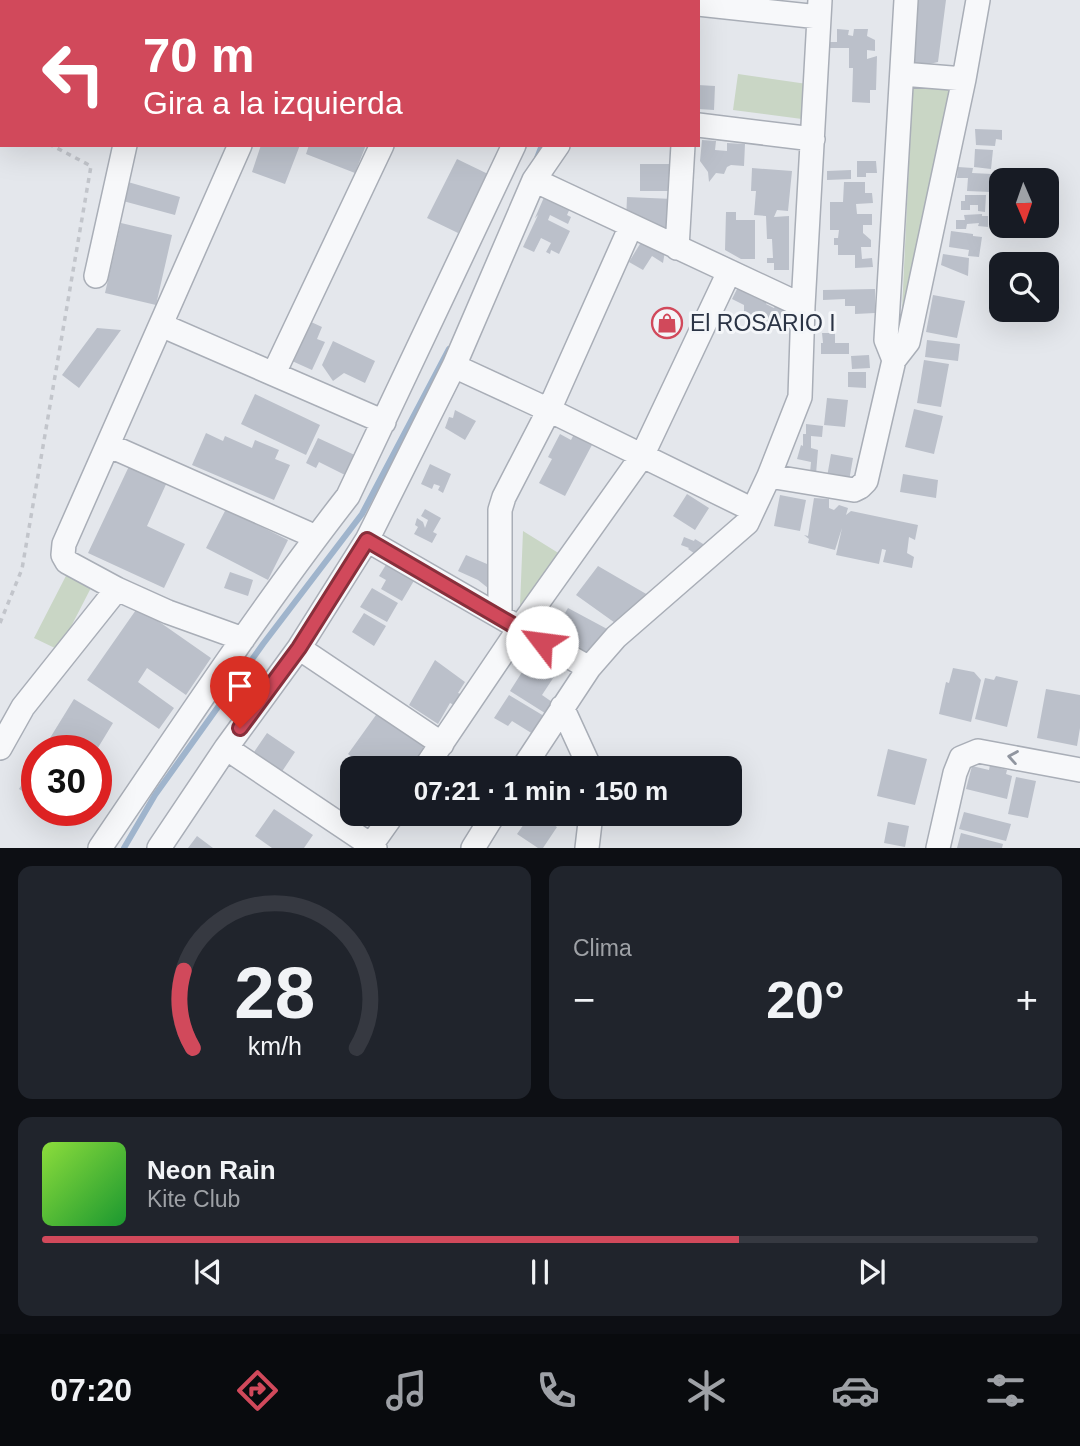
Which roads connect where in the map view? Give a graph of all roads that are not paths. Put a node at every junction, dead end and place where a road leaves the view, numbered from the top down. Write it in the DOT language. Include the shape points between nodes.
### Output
graph roads {
  1 [pos="906,0"];
  2 [pos="978,0"];
  3 [pos="700,4"];
  4 [pos="820,8"];
  5 [pos="902,74"];
  6 [pos="964,79"];
  7 [pos="700,125"];
  8 [pos="813,139"];
  9 [pos="125,147"];
  10 [pos="239,147"];
  11 [pos="381,147"];
  12 [pos="513,147"];
  13 [pos="557,147"];
  14 [pos="683,147"];
  15 [pos="534,180"];
  16 [pos="631,226"];
  17 [pos="677,248"];
  18 [pos="729,272"];
  19 [pos="96,276"];
  20 [pos="803,306"];
  21 [pos="161,325"];
  22 [pos="894,360"];
  23 [pos="454,366"];
  24 [pos="274,373"];
  25 [pos="549,410"];
  26 [pos="384,422"];
  27 [pos="108,445"];
  28 [pos="642,456"];
  29 [pos="769,476"];
  30 [pos="753,510"];
  31 [pos="316,537"];
  32 [pos="367,540"];
  33 [pos="117,589"];
  34 [pos="510,622"];
  35 [pos="243,639"];
  36 [pos="299,648"];
  37 [pos="589,668"];
  38 [pos="562,707"];
  39 [pos="442,744"];
  40 [pos="0,748"];
  41 [pos="226,748"];
  42 [pos="434,756"];
  43 [pos="531,756"];
  44 [pos="584,756"];
  45 [pos="1080,770"];
  46 [pos="385,826"];
  47 [pos="487,826"];
  48 [pos="590,826"];
  49 [pos="372,847"];
  50 [pos="100,848"];
  51 [pos="159,848"];
  52 [pos="473,848"];
  53 [pos="587,848"];
  54 [pos="939,848"];
  1 -- 5 [label="street"];
  2 -- 6 [label="street"];
  3 -- 4 [label="street"];
  4 -- 8 [label="street"];
  5 -- 6 [label="street"];
  5 -- 22 [label="street" via="886,340"];
  6 -- 22 [label="street" via="908,342"];
  7 -- 8 [label="street"];
  8 -- 20 [label="street"];
  9 -- 19 [label="street"];
  10 -- 21 [label="street"];
  11 -- 24 [label="street"];
  12 -- 26 [label="street"];
  13 -- 15 [label="street"];
  14 -- 17 [label="street"];
  15 -- 16 [label="street"];
  15 -- 23 [label="street"];
  16 -- 17 [label="street"];
  16 -- 25 [label="street"];
  17 -- 18 [label="street"];
  18 -- 20 [label="street"];
  18 -- 28 [label="street"];
  20 -- 29 [label="street" via="800,397"];
  21 -- 24 [label="street"];
  21 -- 27 [label="street"];
  22 -- 29 [label="street" via="866,481 860,487 854,490"];
  23 -- 25 [label="street"];
  23 -- 32 [label="street"];
  24 -- 26 [label="street"];
  25 -- 28 [label="street"];
  25 -- 34 [label="street" via="500,510"];
  26 -- 31 [label="street" via="348,496"];
  27 -- 31 [label="street"];
  27 -- 33 [label="street" via="63,555 67,562"];
  28 -- 30 [label="street"];
  28 -- 34 [label="street"];
  29 -- 30 [label="street"];
  30 -- 37 [label="street" via="747,523 617,637"];
  31 -- 35 [label="street"];
  32 -- 34 [label="street"];
  32 -- 36 [label="street"];
  33 -- 35 [label="street"];
  33 -- 40 [label="street" via="23,707"];
  34 -- 37 [label="street"];
  34 -- 39 [label="street"];
  35 -- 50 [label="street"];
  36 -- 39 [label="street"];
  36 -- 41 [label="street"];
  37 -- 38 [label="street"];
  38 -- 43 [label="street"];
  38 -- 44 [label="street"];
  39 -- 42 [label="street"];
  41 -- 49 [label="street"];
  41 -- 51 [label="street"];
  45 -- 54 [label="street, one-way" via="978,751 961,758"];
  46 -- 49 [label="street"];
  47 -- 52 [label="street"];
  48 -- 53 [label="street"];
}
